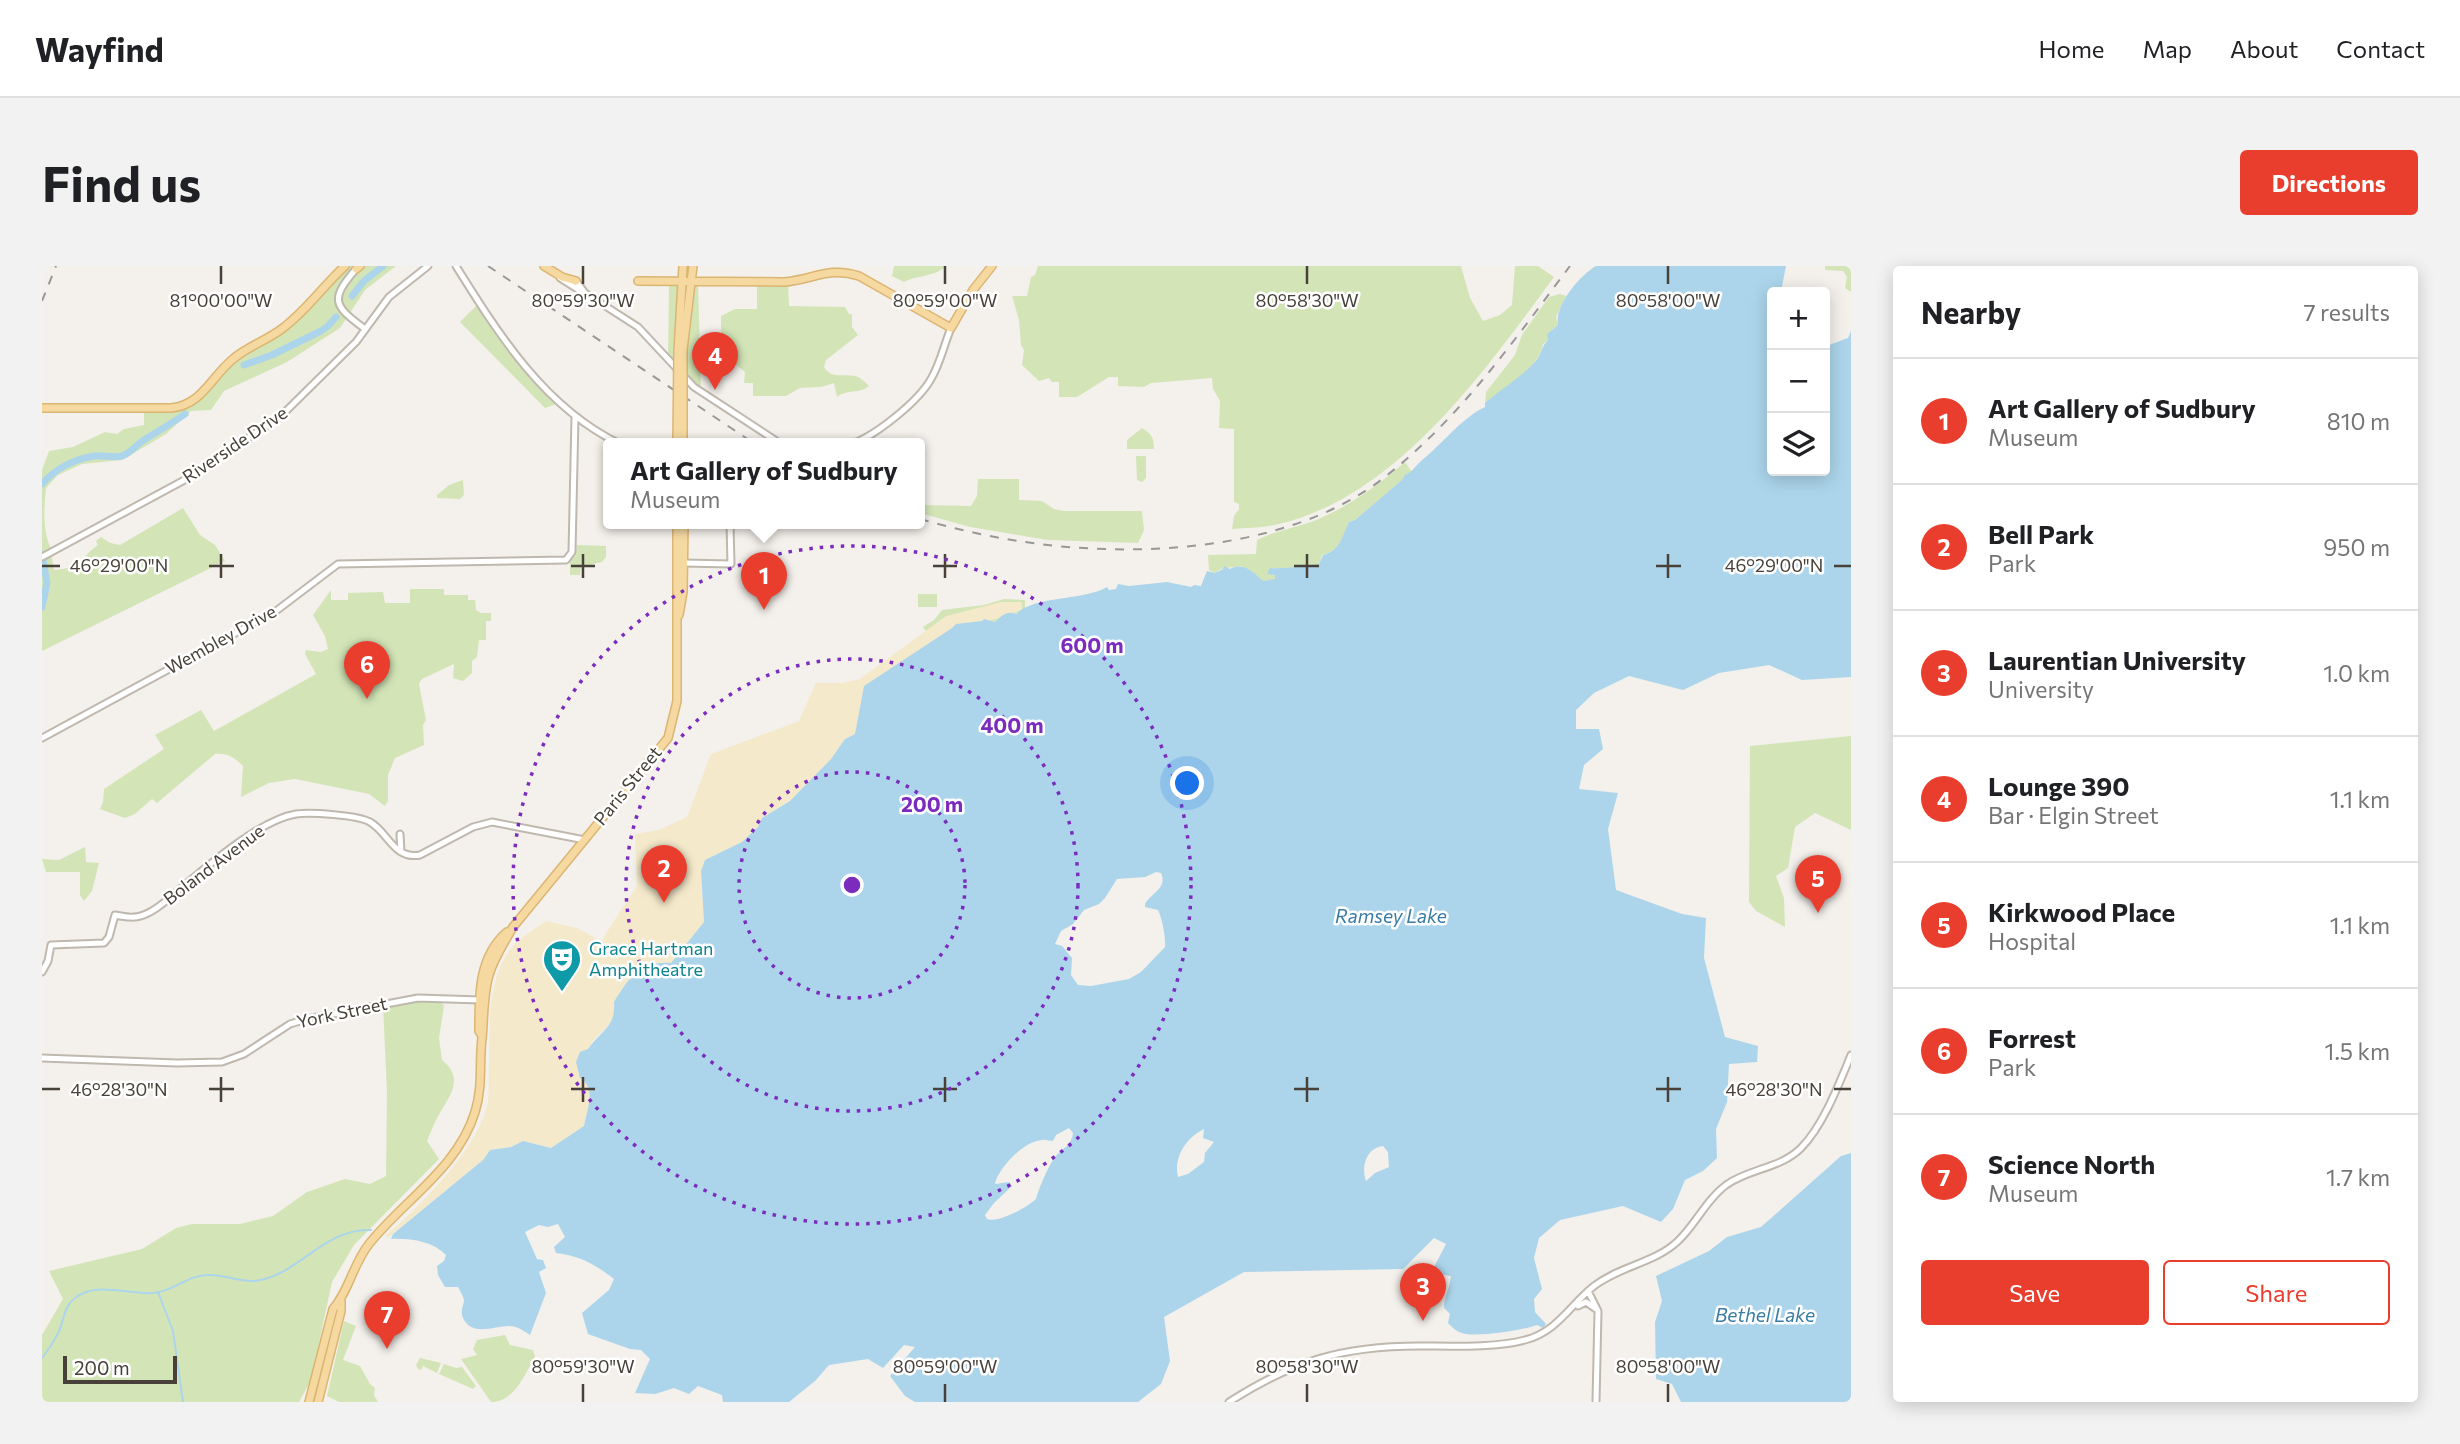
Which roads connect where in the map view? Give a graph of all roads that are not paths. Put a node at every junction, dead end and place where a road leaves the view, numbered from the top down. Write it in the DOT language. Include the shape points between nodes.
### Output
graph roads {
  1 [pos="345,266"];
  2 [pos="428,266"];
  3 [pos="456,266"];
  4 [pos="544,266"];
  5 [pos="684,266"];
  6 [pos="693,266"];
  7 [pos="992,266"];
  8 [pos="358,267"];
  9 [pos="556,274"];
  10 [pos="576,281"];
  11 [pos="638,281"];
  12 [pos="682,282"];
  13 [pos="691,282"];
  14 [pos="585,293"];
  15 [pos="962,312"];
  16 [pos="938,321"];
  17 [pos="951,328"];
  18 [pos="365,329"];
  19 [pos="681,350"];
  20 [pos="42,408"];
  21 [pos="575,417"];
  22 [pos="610,438"];
  23 [pos="677,438"];
  24 [pos="683,438"];
  25 [pos="772,438"];
  26 [pos="862,438"];
  27 [pos="677,529"];
  28 [pos="683,529"];
  29 [pos="730,529"];
  30 [pos="42,557"];
  31 [pos="680,563"];
  32 [pos="42,738"];
  33 [pos="400,834"];
  34 [pos="585,840"];
  35 [pos="401,852"];
  36 [pos="42,972"];
  37 [pos="482,1000"];
  38 [pos="1851,1055"];
  39 [pos="42,1058"];
  40 [pos="1588,1291"];
  41 [pos="341,1301"];
  42 [pos="1572,1308"];
  43 [pos="333,1309"];
  44 [pos="1598,1310"];
  45 [pos="309,1402"];
  46 [pos="318,1402"];
  47 [pos="1229,1402"];
  48 [pos="1596,1402"];
  1 -- 20 [label="main road" via="294,319 238,355 198,398 185,405"];
  2 -- 18 [label="street, Riverside Drive" via="389,297"];
  3 -- 21 [label="street" via="531,374"];
  4 -- 9 [label="main road"];
  5 -- 12 [label="main road"];
  6 -- 13 [label="main road"];
  7 -- 15 [label="main road"];
  8 -- 18 [label="street" via="340,289 339,302 346,315"];
  9 -- 10 [label="main road"];
  9 -- 14 [label="street"];
  10 -- 14 [label="street"];
  11 -- 12 [label="main road"];
  12 -- 13 [label="main road"];
  12 -- 19 [label="main road"];
  13 -- 16 [label="main road" via="784,282 846,272"];
  13 -- 19 [label="main road"];
  14 -- 25 [label="street" via="638,327 694,387"];
  15 -- 16 [label="main road" via="950,321"];
  15 -- 17 [label="main road"];
  16 -- 17 [label="main road"];
  17 -- 26 [label="street" via="930,381 912,401"];
  18 -- 30 [label="street, Riverside Drive" via="281,416 190,477"];
  19 -- 23 [label="main road, bridge"];
  19 -- 24 [label="main road, bridge"];
  21 -- 22 [label="street"];
  21 -- 32 [label="street, Wembley Drive" via="569,558 560,562 338,564 276,611"];
  27 -- 31 [label="main road, Paris Street"];
  28 -- 31 [label="main road, Paris Street"];
  29 -- 31 [label="street" via="731,564"];
  31 -- 34 [label="main road, Paris Street" via="683,592 678,619 677,701 668,738"];
  33 -- 35 [label="street"];
  34 -- 35 [label="street" via="492,822 472,827 420,855"];
  34 -- 37 [label="main road, Paris Street" via="497,942 482,976"];
  35 -- 36 [label="street, Boland Avenue" via="369,821 319,813 290,815 259,830 151,912 115,915 104,943 51,945"];
  37 -- 39 [label="street, York Street" via="411,999 307,1019 222,1062"];
  37 -- 41 [label="main road, Paris Street" via="479,1098 469,1129 434,1177 367,1246"];
  38 -- 40 [label="street" via="1815,1132 1792,1157 1729,1183 1672,1246"];
  40 -- 42 [label="street"];
  40 -- 44 [label="street"];
  41 -- 43 [label="main road, Paris Street"];
  41 -- 46 [label="main road, Paris Street"];
  42 -- 44 [label="street" via="1586,1302"];
  42 -- 47 [label="street" via="1551,1329 1516,1342 1328,1355 1281,1371"];
  43 -- 45 [label="main road"];
  43 -- 46 [label="main road"];
  44 -- 48 [label="street"];
}
